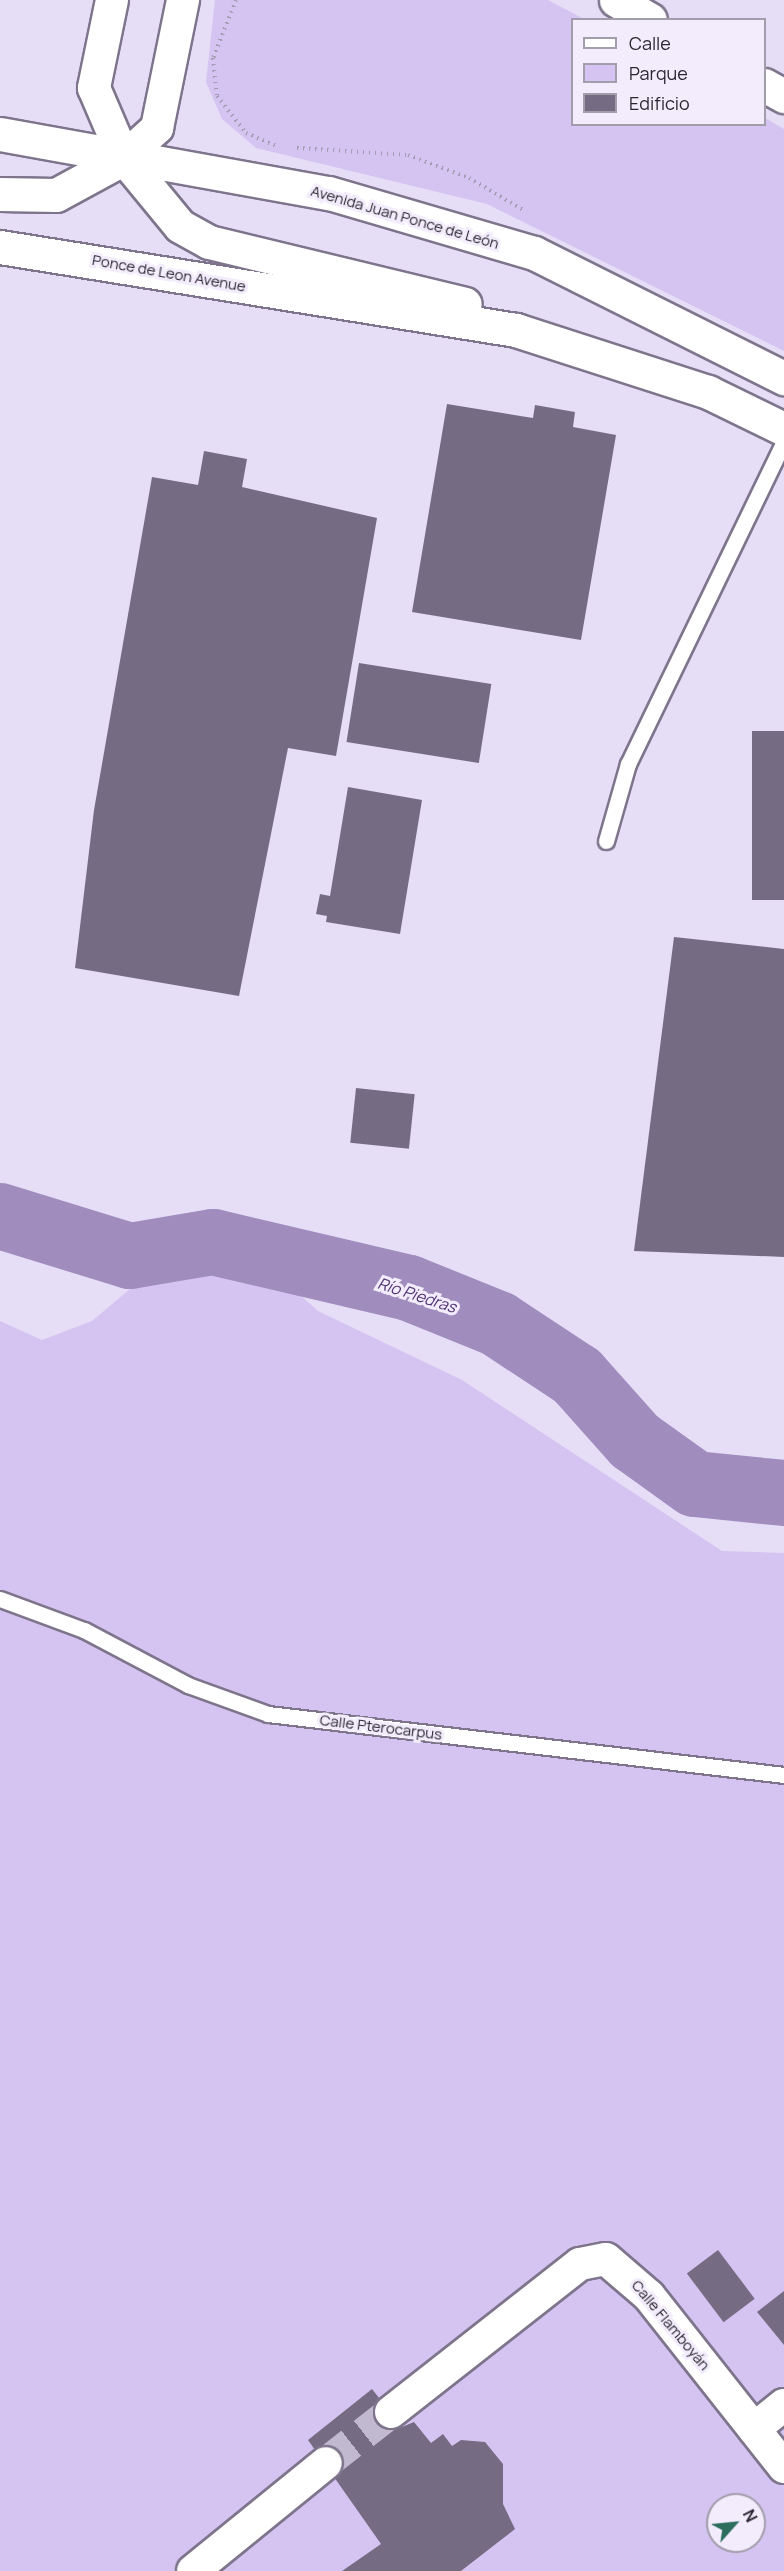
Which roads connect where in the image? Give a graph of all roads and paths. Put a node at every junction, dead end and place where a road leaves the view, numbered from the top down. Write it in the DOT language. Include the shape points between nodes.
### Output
graph roads {
  1 [pos="112,0"];
  2 [pos="183,0"];
  3 [pos="236,0"];
  4 [pos="616,0"];
  5 [pos="647,18"];
  6 [pos="766,86"];
  7 [pos="784,96"];
  8 [pos="0,134"];
  9 [pos="124,158"];
  10 [pos="0,194"];
  11 [pos="530,214"];
  12 [pos="0,247"];
  13 [pos="516,330"];
  14 [pos="784,378"];
  15 [pos="784,429"];
  16 [pos="784,442"];
  17 [pos="606,841"];
  18 [pos="0,1599"];
  19 [pos="784,1775"];
  20 [pos="784,2405"];
  21 [pos="390,2412"];
  22 [pos="754,2428"];
  23 [pos="326,2463"];
  24 [pos="784,2467"];
  25 [pos="193,2571"];
  1 -- 9 [label="street" via="94,88"];
  2 -- 9 [label="street" via="157,128"];
  3 -- 11 [label="path" via="213,58 217,96 246,134 283,148 408,155 469,178"];
  4 -- 5 [label="main road"];
  6 -- 7 [label="main road"];
  8 -- 9 [label="main road, Avenida Juan Ponce de León"];
  9 -- 10 [label="main road" via="56,195"];
  9 -- 13 [label="main road" via="180,226 209,242 464,304"];
  9 -- 14 [label="main road, Avenida Juan Ponce de León" via="329,193 534,254"];
  12 -- 13 [label="main road"];
  13 -- 15 [label="main road" via="708,392"];
  16 -- 17 [label="lane" via="628,764"];
  18 -- 19 [label="lane, Calle Pterocarpus" via="84,1630 188,1685 268,1714"];
  20 -- 22 [label="street"];
  21 -- 22 [label="street, Calle Flamboyán" via="580,2264 606,2259 649,2296"];
  22 -- 24 [label="street, Calle Flamboyán"];
  23 -- 25 [label="street"];
}
